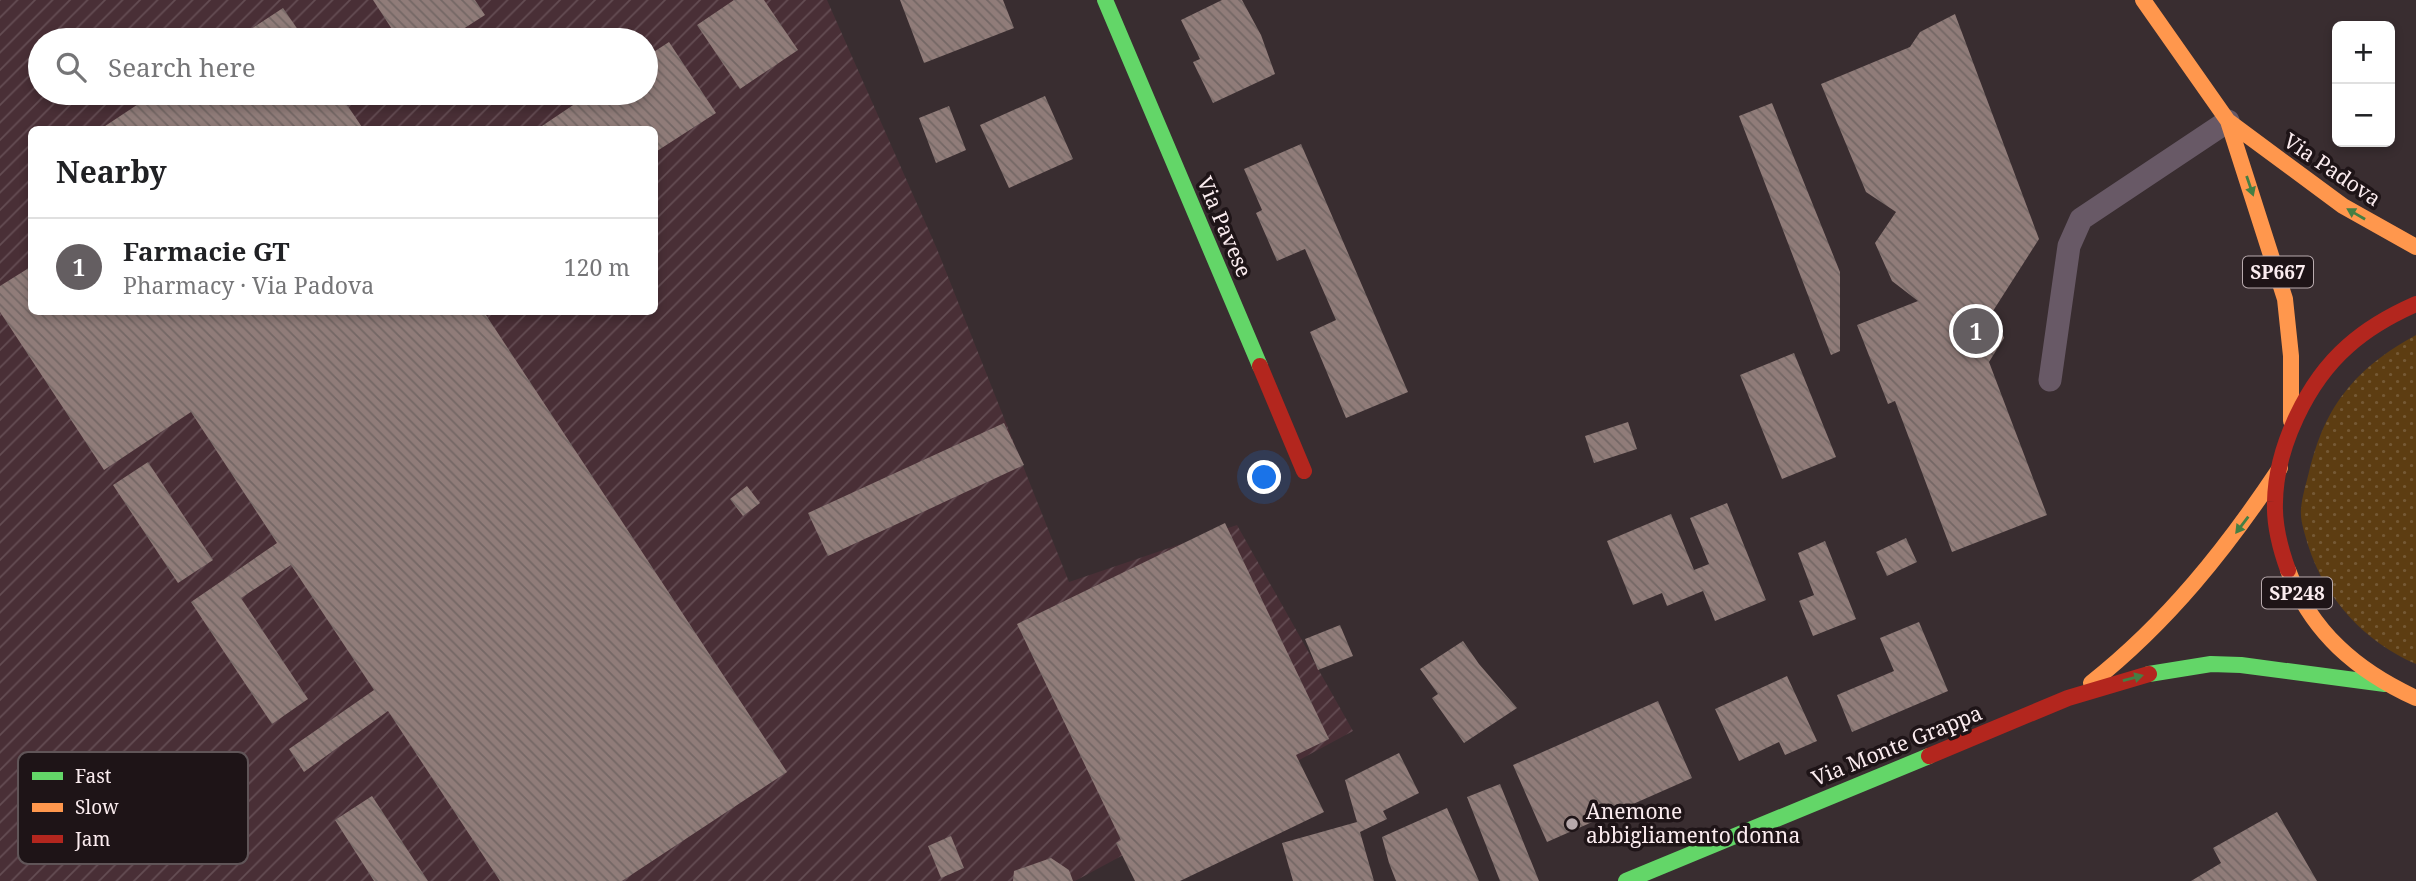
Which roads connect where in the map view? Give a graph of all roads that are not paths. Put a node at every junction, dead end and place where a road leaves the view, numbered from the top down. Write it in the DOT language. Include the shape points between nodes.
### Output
graph roads {
  1 [pos="1105,0"];
  2 [pos="2143,0"];
  3 [pos="2228,121"];
  4 [pos="2416,247"];
  5 [pos="2416,304"];
  6 [pos="2050,380"];
  7 [pos="2291,430"];
  8 [pos="2280,468"];
  9 [pos="1304,471"];
  10 [pos="2385,684"];
  11 [pos="2068,698"];
  12 [pos="2416,698"];
  13 [pos="1626,881"];
  1 -- 9 [label="main road, Via Pavese"];
  2 -- 3 [label="main road, Via Padova / SP667"];
  4 -- 3 [label="main road, Via Padova / SP667, one-way" via="2343,206"];
  3 -- 6 [label="lane" via="2081,219 2069,246"];
  3 -- 7 [label="main road, Via Padova / SP667, one-way" via="2285,299"];
  5 -- 7 [label="main road, Via Monte Grappa / SP248" via="2372,327 2332,362 2308,392"];
  7 -- 8 [label="main road, Via Monte Grappa / SP248"];
  8 -- 10 [label="main road, Via Monte Grappa / SP248" via="2274,511 2300,599 2331,642"];
  8 -- 11 [label="main road, Via Monte Grappa / SP248, one-way" via="2248,517 2176,608 2110,669"];
  11 -- 10 [label="main road, Via Monte Grappa / SP248, one-way" via="2148,674 2211,664"];
  10 -- 12 [label="main road, Via Monte Grappa / SP248"];
  11 -- 13 [label="main road, Via Monte Grappa / SP248"];
}
